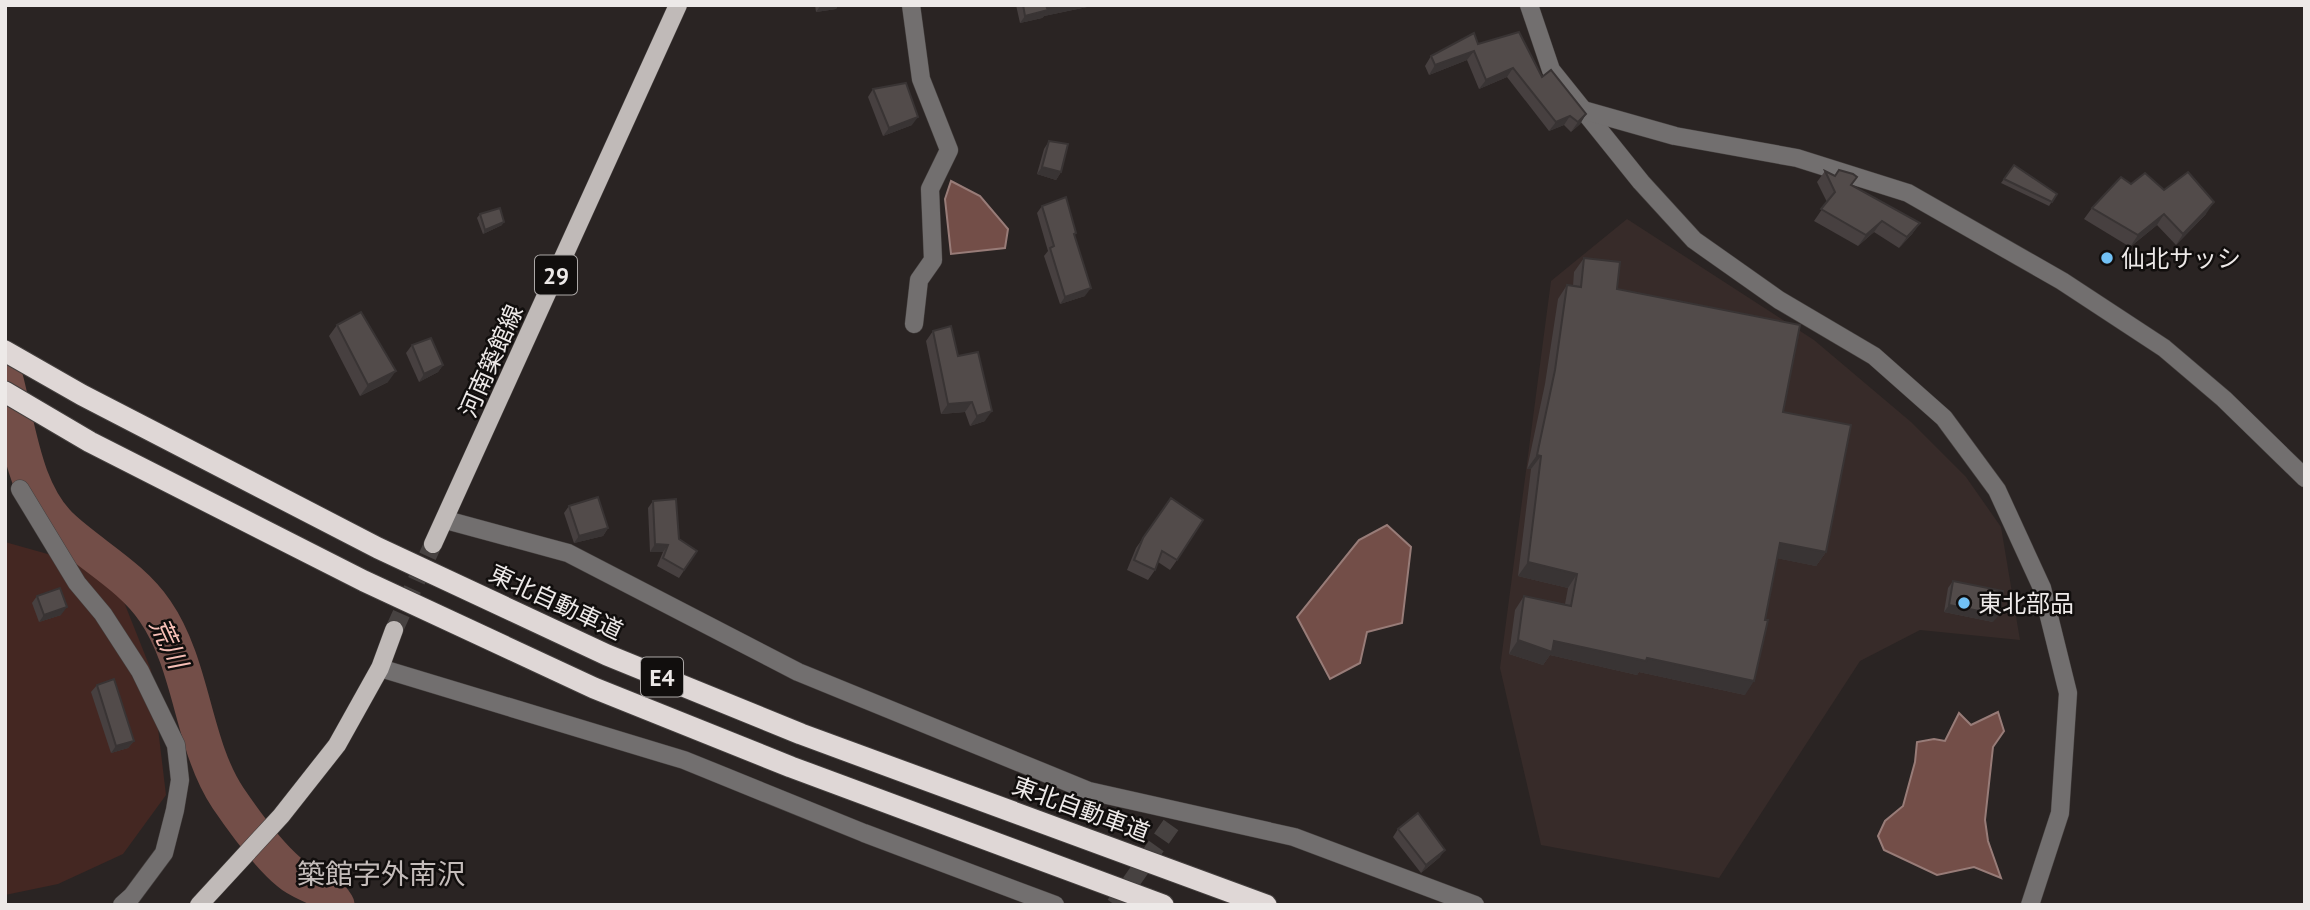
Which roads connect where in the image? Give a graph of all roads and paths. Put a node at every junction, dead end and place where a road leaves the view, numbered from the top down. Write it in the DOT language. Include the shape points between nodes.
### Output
graph roads {
  1 [pos="678,5"];
  2 [pos="911,5"];
  3 [pos="1529,5"];
  4 [pos="1583,110"];
  5 [pos="914,324"];
  6 [pos="5,351"];
  7 [pos="5,392"];
  8 [pos="2305,478"];
  9 [pos="20,489"];
  10 [pos="446,520"];
  11 [pos="433,544"];
  12 [pos="394,631"];
  13 [pos="380,668"];
  14 [pos="122,905"];
  15 [pos="199,905"];
  16 [pos="1055,905"];
  17 [pos="1163,905"];
  18 [pos="1266,905"];
  19 [pos="1475,905"];
  20 [pos="2030,905"];
  1 -- 10 [label="main road, 河南築館線 / 29"];
  2 -- 5 [label="street" via="921,79 949,150 930,189 933,260 919,280"];
  3 -- 4 [label="street" via="1551,70"];
  4 -- 8 [label="street" via="1675,136 1797,158 1908,193 2062,281 2164,348"];
  4 -- 20 [label="street" via="1694,240 1779,300 1874,356 1944,418 1997,490 2042,588 2068,693 2060,813"];
  6 -- 18 [label="highway, 東北自動車道 / E4" via="82,396 378,548 607,655 801,734"];
  7 -- 17 [label="highway, E4" via="90,442 364,581 594,688 804,772"];
  9 -- 14 [label="street" via="77,583 140,671 176,745 180,780 164,853"];
  10 -- 11 [label="main road, 河南築館線 / 29"];
  10 -- 19 [label="street" via="568,553 798,672 1089,791 1173,818 1294,837"];
  12 -- 13 [label="main road"];
  13 -- 15 [label="main road" via="337,745 281,816"];
  13 -- 16 [label="street" via="684,760"];
}
